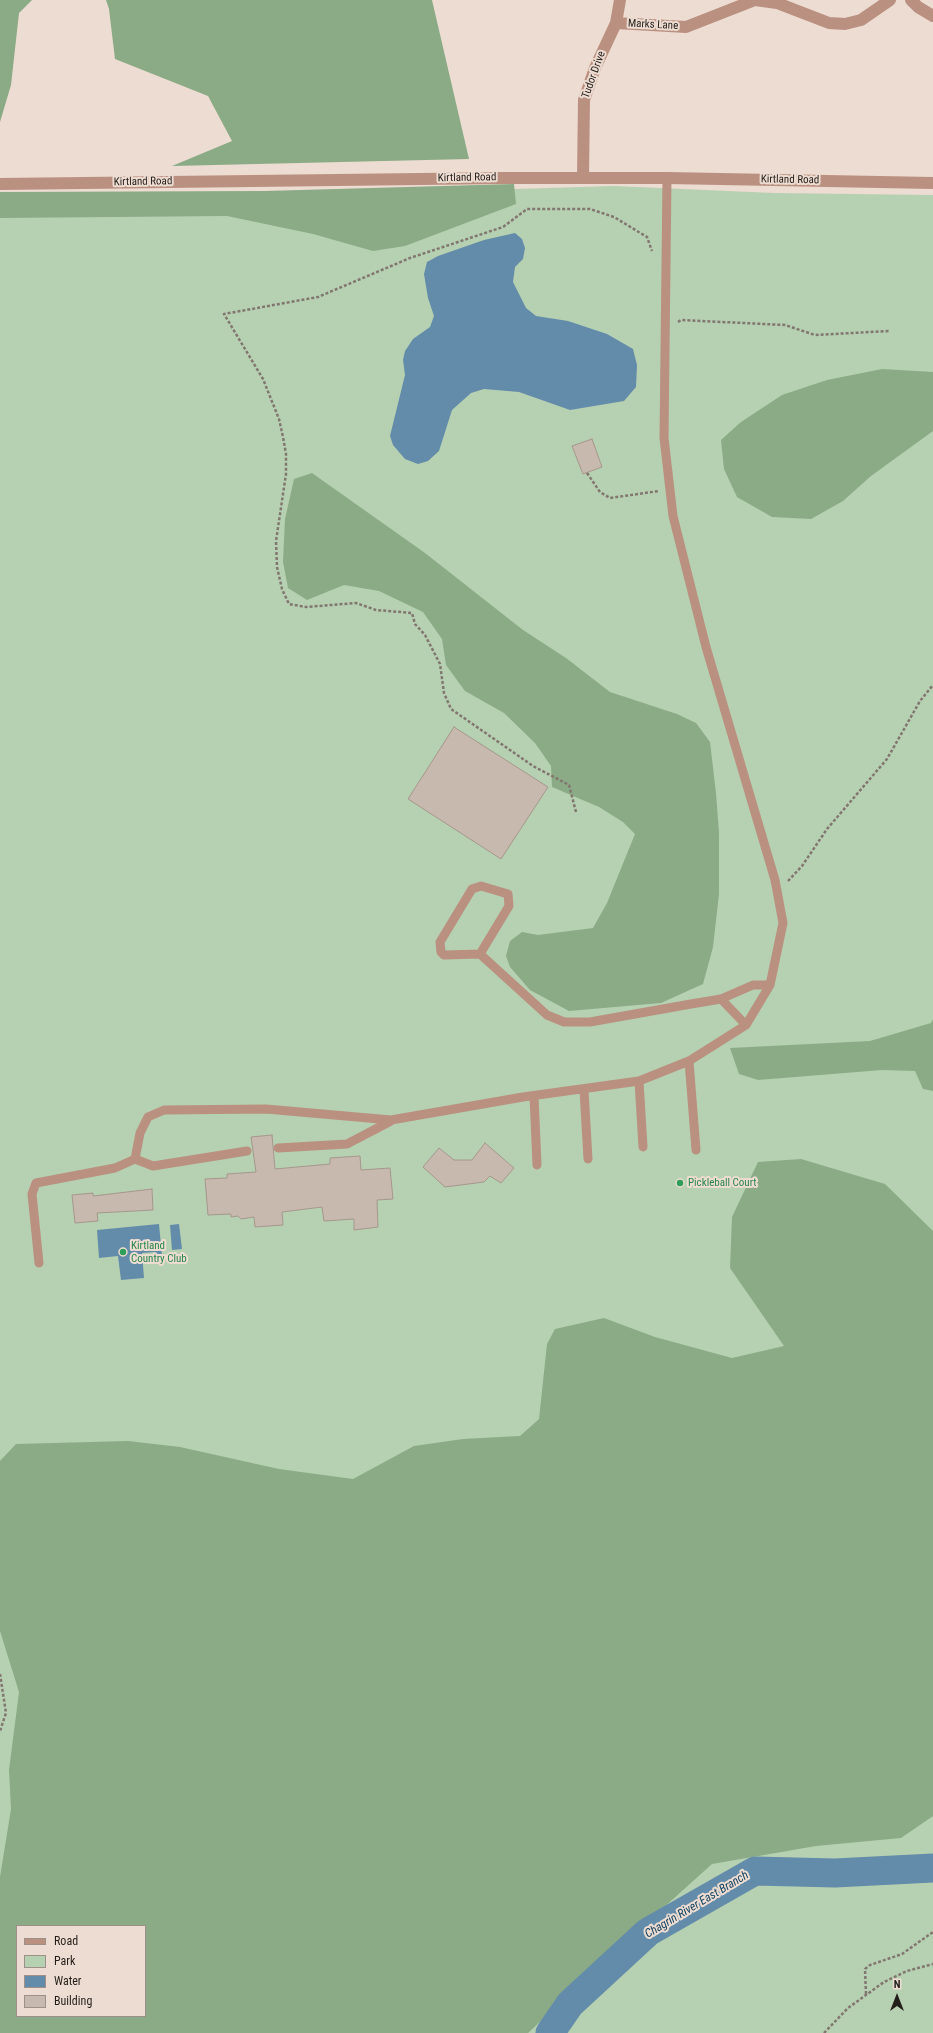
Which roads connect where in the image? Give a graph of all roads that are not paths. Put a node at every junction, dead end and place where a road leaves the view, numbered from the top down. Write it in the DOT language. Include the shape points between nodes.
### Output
graph roads {
  1 [pos="620,0"];
  2 [pos="890,0"];
  3 [pos="912,0"];
  4 [pos="933,16"];
  5 [pos="616,23"];
  6 [pos="583,178"];
  7 [pos="667,178"];
  8 [pos="933,183"];
  9 [pos="0,184"];
  10 [pos="480,954"];
  11 [pos="770,985"];
  12 [pos="721,998"];
  13 [pos="746,1025"];
  14 [pos="689,1061"];
  15 [pos="639,1081"];
  16 [pos="584,1090"];
  17 [pos="534,1096"];
  18 [pos="391,1120"];
  19 [pos="643,1147"];
  20 [pos="278,1148"];
  21 [pos="696,1150"];
  22 [pos="247,1151"];
  23 [pos="134,1158"];
  24 [pos="588,1159"];
  25 [pos="537,1165"];
  26 [pos="39,1263"];
  1 -- 5 [label="street, Tudor Drive"];
  2 -- 5 [label="street, Marks Lane" via="861,20 845,24 829,23 777,3 755,0 686,27"];
  3 -- 4 [label="street"];
  5 -- 6 [label="street, Tudor Drive" via="595,68 584,100"];
  6 -- 7 [label="street, Kirtland Road"];
  6 -- 9 [label="street, Kirtland Road"];
  7 -- 8 [label="street, Kirtland Road"];
  7 -- 11 [label="lane" via="664,438 673,516 706,647 775,880 783,923"];
  10 -- 10 [label="lane" via="444,955 440,952 440,942 472,889 481,886 508,894 509,906"];
  10 -- 12 [label="lane" via="547,1015 564,1022 590,1022"];
  11 -- 12 [label="lane" via="753,985"];
  11 -- 13 [label="lane"];
  12 -- 13 [label="lane"];
  13 -- 14 [label="lane"];
  14 -- 15 [label="lane"];
  14 -- 21 [label="lane"];
  15 -- 16 [label="lane"];
  15 -- 19 [label="lane"];
  16 -- 17 [label="lane"];
  16 -- 24 [label="lane"];
  17 -- 18 [label="lane"];
  17 -- 25 [label="lane"];
  18 -- 20 [label="lane" via="347,1144"];
  18 -- 23 [label="lane" via="266,1109 164,1110 148,1118 140,1133"];
  22 -- 23 [label="lane" via="153,1166"];
  23 -- 26 [label="lane" via="115,1168 36,1183 32,1194"];
}
